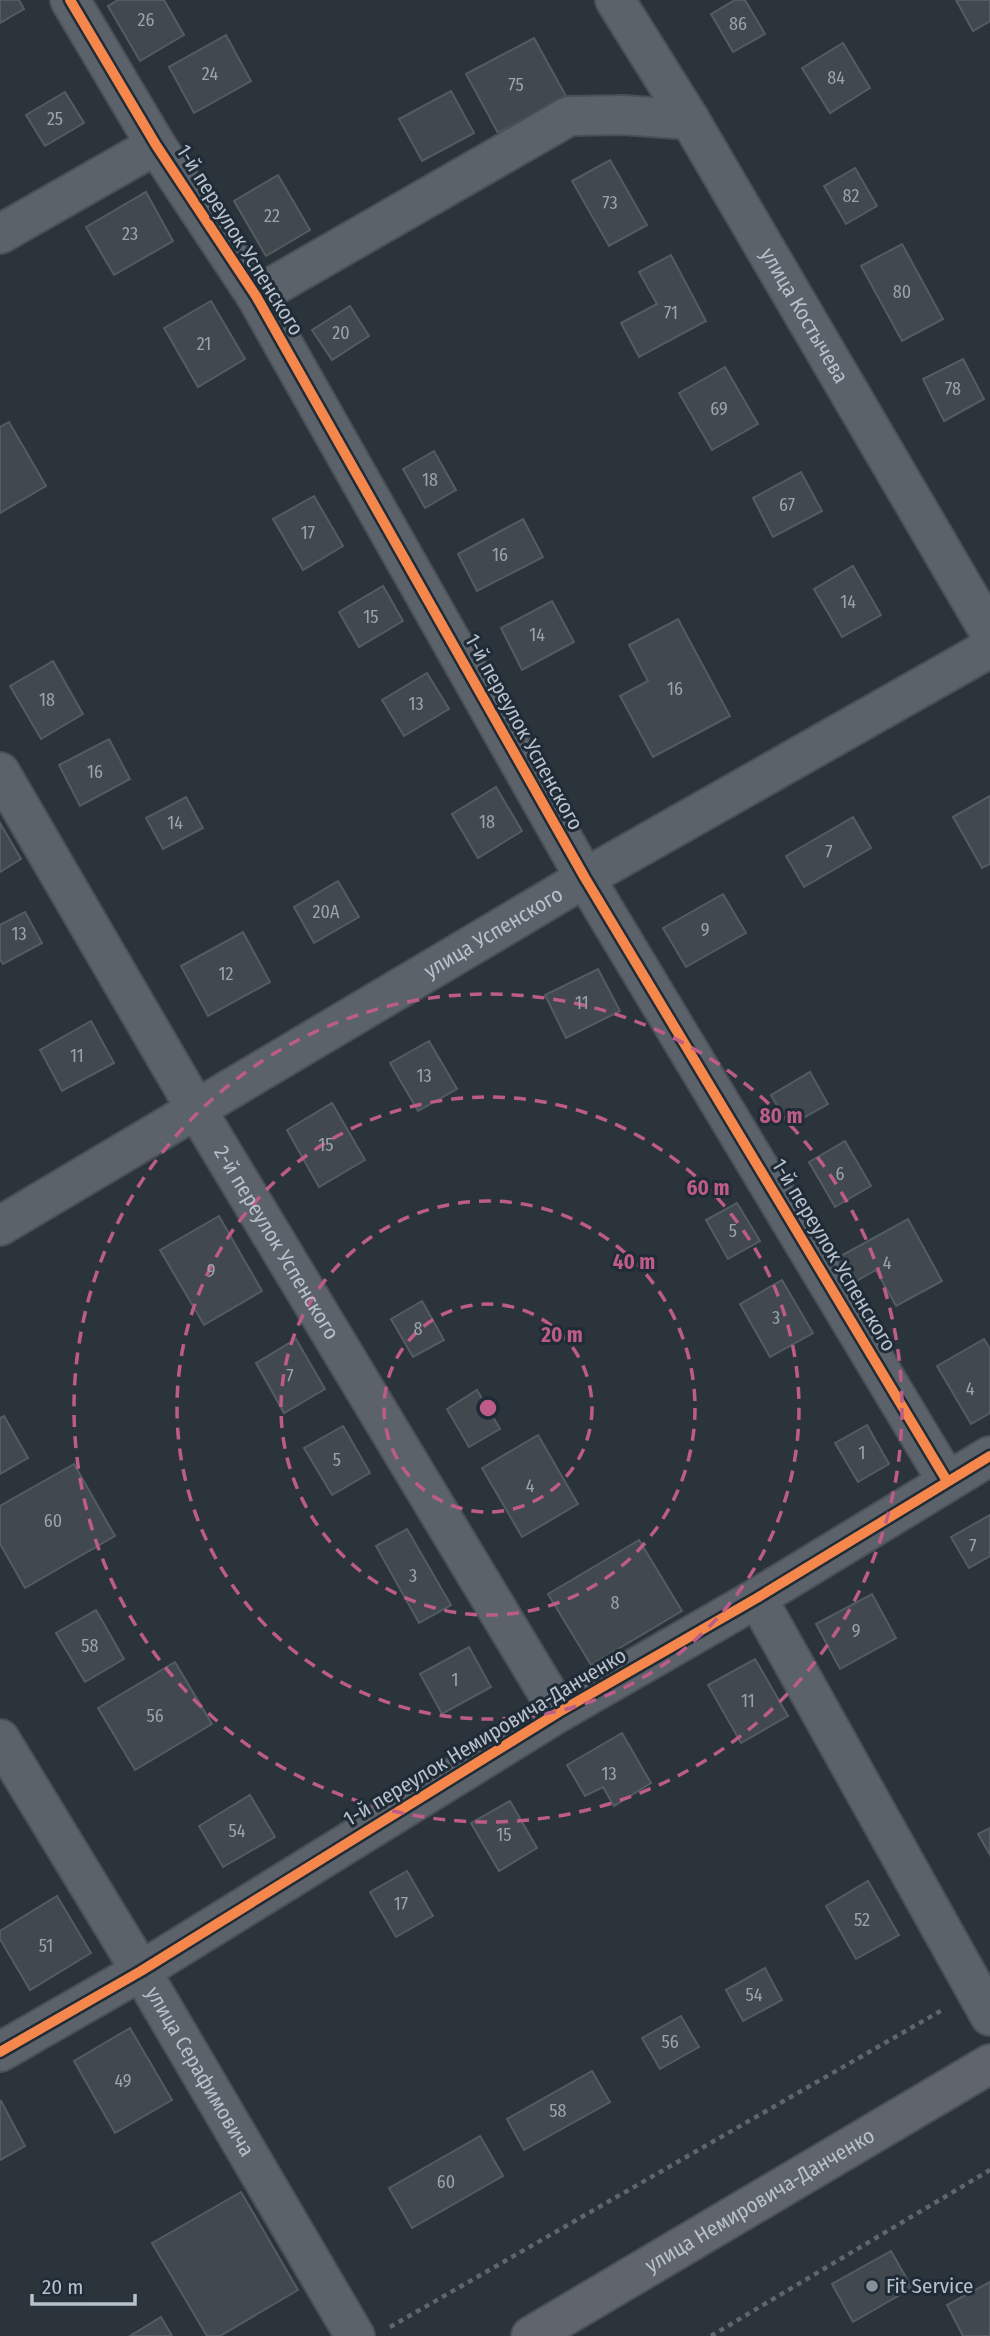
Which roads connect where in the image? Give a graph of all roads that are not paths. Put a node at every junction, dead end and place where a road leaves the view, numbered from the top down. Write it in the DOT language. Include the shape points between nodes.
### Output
graph roads {
  1 [pos="70,0"];
  2 [pos="615,0"];
  3 [pos="690,120"];
  4 [pos="156,145"];
  5 [pos="0,234"];
  6 [pos="256,296"];
  7 [pos="990,633"];
  8 [pos="990,648"];
  9 [pos="0,772"];
  10 [pos="584,878"];
  11 [pos="197,1109"];
  12 [pos="0,1226"];
  13 [pos="990,1456"];
  14 [pos="947,1481"];
  15 [pos="757,1598"];
  16 [pos="559,1712"];
  17 [pos="0,1739"];
  18 [pos="141,1972"];
  19 [pos="982,2004"];
  20 [pos="0,2052"];
  21 [pos="990,2064"];
  22 [pos="371,2333"];
  23 [pos="531,2336"];
  1 -- 4 [label="street, 1-й переулок Успенского"];
  2 -- 3 [label="street, улица Костычева"];
  3 -- 6 [label="street" via="569,116"];
  3 -- 7 [label="street, улица Костычева"];
  4 -- 5 [label="street"];
  4 -- 6 [label="street, 1-й переулок Успенского"];
  6 -- 10 [label="street, 1-й переулок Успенского"];
  8 -- 10 [label="street, улица Успенского"];
  9 -- 11 [label="street, 2-й переулок Успенского"];
  10 -- 11 [label="street, улица Успенского"];
  10 -- 14 [label="street, 1-й переулок Успенского"];
  11 -- 12 [label="street, улица Успенского"];
  11 -- 16 [label="street, 2-й переулок Успенского"];
  13 -- 14 [label="street, 1-й переулок Немировича-Данченко"];
  14 -- 15 [label="street, 1-й переулок Немировича-Данченко"];
  15 -- 16 [label="street, 1-й переулок Немировича-Данченко"];
  15 -- 19 [label="street"];
  16 -- 18 [label="street, 1-й переулок Немировича-Данченко"];
  17 -- 18 [label="street, улица Серафимовича"];
  18 -- 20 [label="street, 1-й переулок Немировича-Данченко"];
  18 -- 22 [label="street, улица Серафимовича"];
  21 -- 23 [label="main road, улица Немировича-Данченко"];
}
